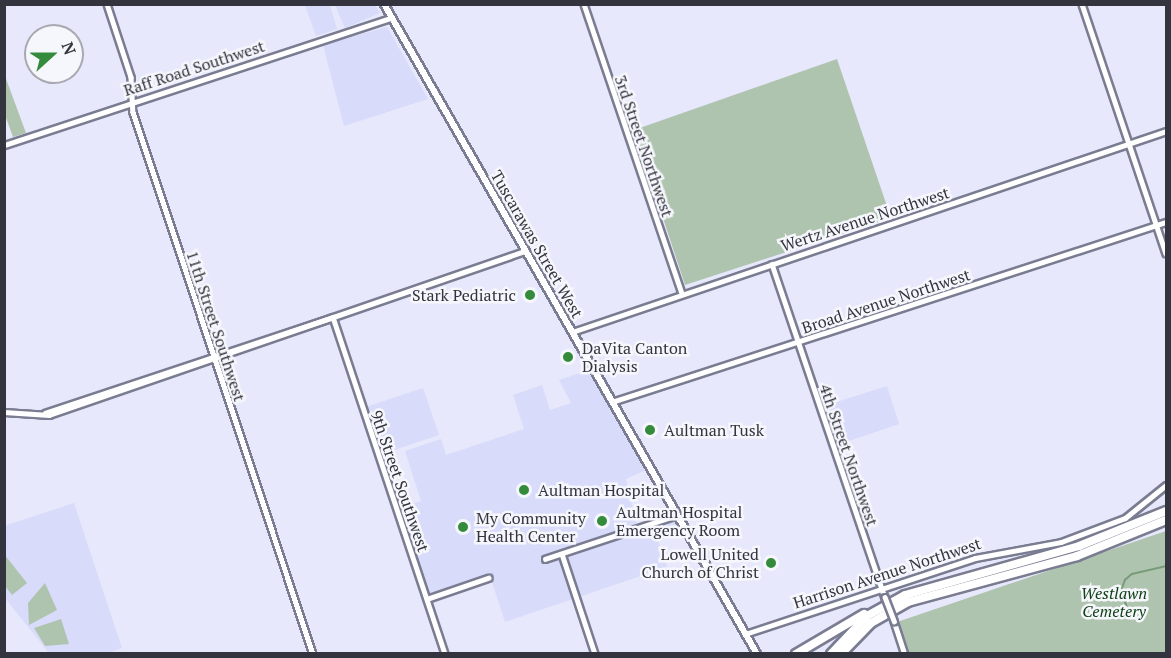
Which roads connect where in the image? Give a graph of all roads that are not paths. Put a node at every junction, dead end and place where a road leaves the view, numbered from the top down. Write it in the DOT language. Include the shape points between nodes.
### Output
graph roads {
  1 [pos="107,4"];
  2 [pos="384,4"];
  3 [pos="584,4"];
  4 [pos="1082,4"];
  5 [pos="392,18"];
  6 [pos="132,103"];
  7 [pos="1167,131"];
  8 [pos="4,145"];
  9 [pos="1130,145"];
  10 [pos="1167,222"];
  11 [pos="1157,225"];
  12 [pos="525,250"];
  13 [pos="1167,253"];
  14 [pos="772,264"];
  15 [pos="682,294"];
  16 [pos="333,316"];
  17 [pos="572,332"];
  18 [pos="798,342"];
  19 [pos="213,357"];
  20 [pos="612,402"];
  21 [pos="4,412"];
  22 [pos="1166,485"];
  23 [pos="1167,509"];
  24 [pos="676,515"];
  25 [pos="1167,522"];
  26 [pos="562,554"];
  27 [pos="545,559"];
  28 [pos="489,578"];
  29 [pos="945,582"];
  30 [pos="882,588"];
  31 [pos="920,598"];
  32 [pos="427,599"];
  33 [pos="745,634"];
  34 [pos="313,654"];
  35 [pos="446,654"];
  36 [pos="595,654"];
  37 [pos="757,654"];
  38 [pos="796,654"];
  39 [pos="831,654"];
  40 [pos="841,654"];
  41 [pos="848,654"];
  42 [pos="905,654"];
  1 -- 6 [label="street, 11th Street Southwest" via="131,77"];
  2 -- 5 [label="main road, Tuscarawas Street West"];
  3 -- 15 [label="street, 3rd Street Northwest"];
  4 -- 9 [label="street"];
  5 -- 6 [label="main road, Raff Road Southwest"];
  5 -- 12 [label="main road, Tuscarawas Street West"];
  6 -- 8 [label="main road, Raff Road Southwest"];
  6 -- 19 [label="street, 11th Street Southwest"];
  7 -- 9 [label="main road, Wertz Avenue Northwest"];
  9 -- 11 [label="street"];
  9 -- 14 [label="main road, Wertz Avenue Northwest"];
  10 -- 11 [label="street, Broad Avenue Northwest"];
  11 -- 13 [label="street"];
  11 -- 18 [label="street, Broad Avenue Northwest"];
  12 -- 16 [label="street"];
  12 -- 17 [label="main road, Tuscarawas Street West"];
  14 -- 15 [label="main road, Wertz Avenue Northwest"];
  14 -- 18 [label="street, 4th Street Northwest"];
  15 -- 17 [label="main road, Wertz Avenue Northwest"];
  16 -- 19 [label="street"];
  16 -- 32 [label="street, 9th Street Southwest"];
  17 -- 20 [label="main road, Tuscarawas Street West"];
  18 -- 20 [label="street, Broad Avenue Northwest"];
  18 -- 30 [label="street, 4th Street Northwest"];
  19 -- 21 [label="street" via="45,413 25,416"];
  19 -- 34 [label="street, 11th Street Southwest"];
  20 -- 24 [label="main road, Tuscarawas Street West"];
  22 -- 30 [label="main road, Harrison Avenue Northwest" via="1132,514 1070,539 1036,549 986,555"];
  23 -- 29 [label="highway" via="1105,537"];
  24 -- 26 [label="street"];
  24 -- 33 [label="main road, Tuscarawas Street West"];
  25 -- 31 [label="highway" via="1060,561"];
  26 -- 27 [label="street"];
  26 -- 36 [label="street"];
  28 -- 32 [label="street"];
  29 -- 38 [label="highway" via="890,598"];
  29 -- 39 [label="highway" via="880,607"];
  30 -- 33 [label="main road, Harrison Avenue Northwest"];
  30 -- 42 [label="street, 4th Street Northwest, bridge"];
  31 -- 40 [label="highway" via="877,619"];
  31 -- 41 [label="highway" via="875,625"];
  32 -- 35 [label="street, 9th Street Southwest"];
  33 -- 37 [label="main road, Tuscarawas Street West"];
}
